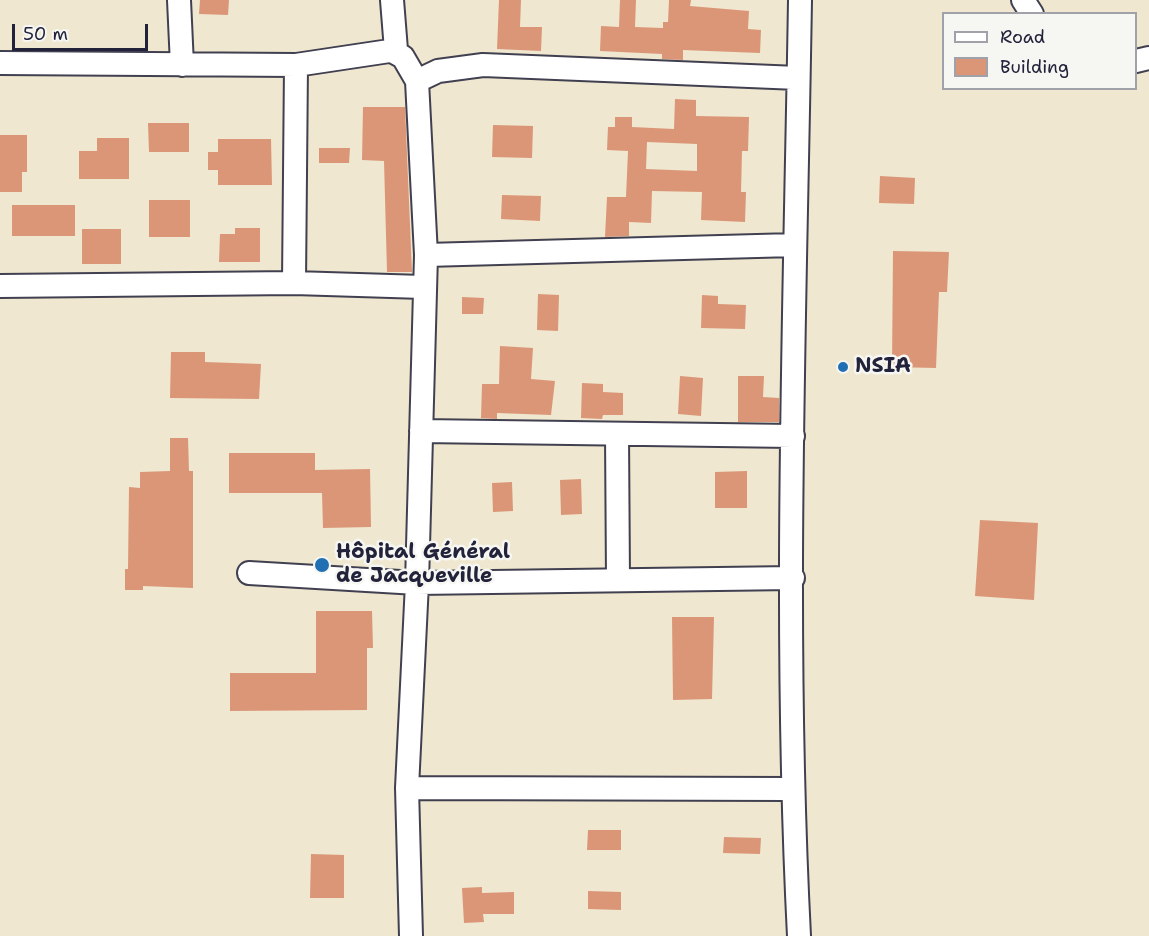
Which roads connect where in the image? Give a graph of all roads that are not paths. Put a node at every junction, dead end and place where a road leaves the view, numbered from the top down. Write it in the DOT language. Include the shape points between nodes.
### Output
graph roads {
  1 [pos="179,0"];
  2 [pos="392,0"];
  3 [pos="805,0"];
  4 [pos="396,50"];
  5 [pos="0,63"];
  6 [pos="296,64"];
  7 [pos="182,65"];
  8 [pos="798,78"];
  9 [pos="417,81"];
  10 [pos="794,245"];
  11 [pos="426,255"];
  12 [pos="294,283"];
  13 [pos="0,286"];
  14 [pos="423,286"];
  15 [pos="421,432"];
  16 [pos="617,434"];
  17 [pos="793,436"];
  18 [pos="249,573"];
  19 [pos="793,578"];
  20 [pos="618,580"];
  21 [pos="417,583"];
  22 [pos="406,788"];
  23 [pos="791,789"];
  24 [pos="411,936"];
  25 [pos="798,936"];
  1 -- 7 [label="street"];
  2 -- 4 [label="street"];
  3 -- 8 [label="street"];
  4 -- 6 [label="street"];
  4 -- 9 [label="street" via="392,51 403,57"];
  5 -- 7 [label="street"];
  6 -- 7 [label="street"];
  6 -- 12 [label="street"];
  8 -- 9 [label="street" via="483,65 438,71"];
  8 -- 10 [label="street"];
  9 -- 11 [label="street"];
  10 -- 11 [label="street"];
  10 -- 17 [label="street"];
  11 -- 14 [label="street"];
  12 -- 13 [label="street"];
  12 -- 14 [label="street"];
  14 -- 15 [label="street"];
  15 -- 16 [label="street"];
  15 -- 21 [label="street"];
  16 -- 17 [label="street"];
  16 -- 20 [label="street"];
  17 -- 19 [label="street"];
  18 -- 21 [label="street"];
  19 -- 20 [label="street"];
  19 -- 23 [label="street"];
  20 -- 21 [label="street"];
  21 -- 22 [label="street"];
  22 -- 23 [label="street"];
  22 -- 24 [label="street"];
  23 -- 25 [label="street"];
}
